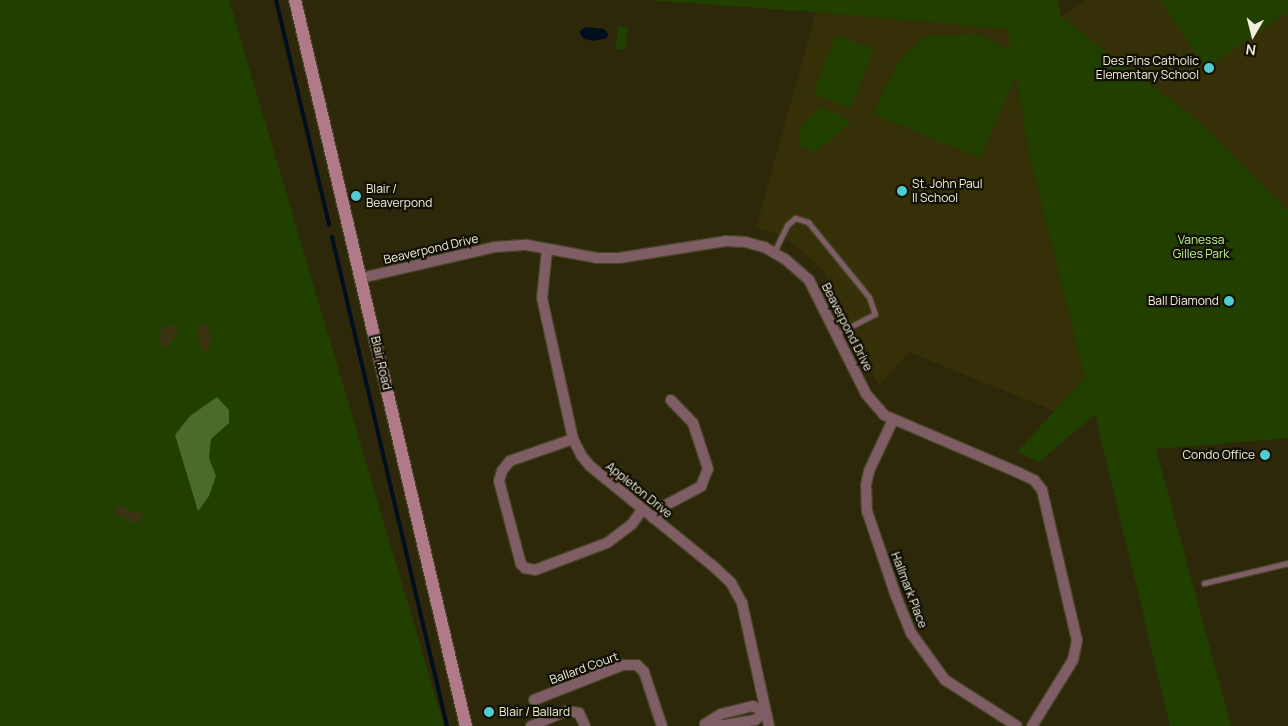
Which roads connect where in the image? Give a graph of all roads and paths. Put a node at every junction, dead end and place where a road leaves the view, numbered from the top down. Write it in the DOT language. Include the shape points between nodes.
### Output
graph roads {
  1 [pos="295,0"];
  2 [pos="547,250"];
  3 [pos="774,252"];
  4 [pos="361,278"];
  5 [pos="836,334"];
  6 [pos="671,400"];
  7 [pos="892,420"];
  8 [pos="573,439"];
  9 [pos="642,510"];
  10 [pos="653,518"];
  11 [pos="1288,563"];
  12 [pos="1204,584"];
  13 [pos="534,700"];
  14 [pos="765,712"];
  15 [pos="701,725"];
  16 [pos="466,726"];
  17 [pos="531,726"];
  18 [pos="585,726"];
  19 [pos="662,726"];
  20 [pos="769,726"];
  21 [pos="1017,726"];
  22 [pos="1032,726"];
  1 -- 4 [label="main road, Blair Road"];
  2 -- 3 [label="street, Beaverpond Drive" via="619,258 726,241 745,242"];
  2 -- 4 [label="street, Beaverpond Drive" via="527,246 495,247"];
  2 -- 8 [label="street, Appleton Drive" via="542,298"];
  3 -- 5 [label="street, Beaverpond Drive" via="809,280"];
  3 -- 5 [label="lane" via="787,225 795,218 808,222 869,298 875,314"];
  4 -- 16 [label="main road, Blair Road"];
  5 -- 7 [label="street, Beaverpond Drive" via="866,394"];
  6 -- 10 [label="street" via="693,423 708,469 701,486 666,505"];
  7 -- 21 [label="street, Hallmark Place" via="870,471 867,511 911,633 945,680"];
  7 -- 22 [label="street, Beaverpond Drive" via="1019,473 1034,480 1042,490 1077,640 1073,660"];
  8 -- 9 [label="street, Appleton Drive" via="590,466"];
  8 -- 9 [label="street" via="510,461 502,471 499,481 521,564 535,570 607,543 632,524"];
  9 -- 10 [label="street, Appleton Drive"];
  10 -- 14 [label="street, Appleton Drive" via="712,565 730,583 742,603"];
  11 -- 12 [label="lane"];
  13 -- 19 [label="street, Ballard Court" via="623,666 637,665 644,672"];
  14 -- 15 [label="street" via="753,706 721,714"];
  14 -- 20 [label="street, Appleton Drive"];
  17 -- 18 [label="street" via="567,711 579,713"];
}
